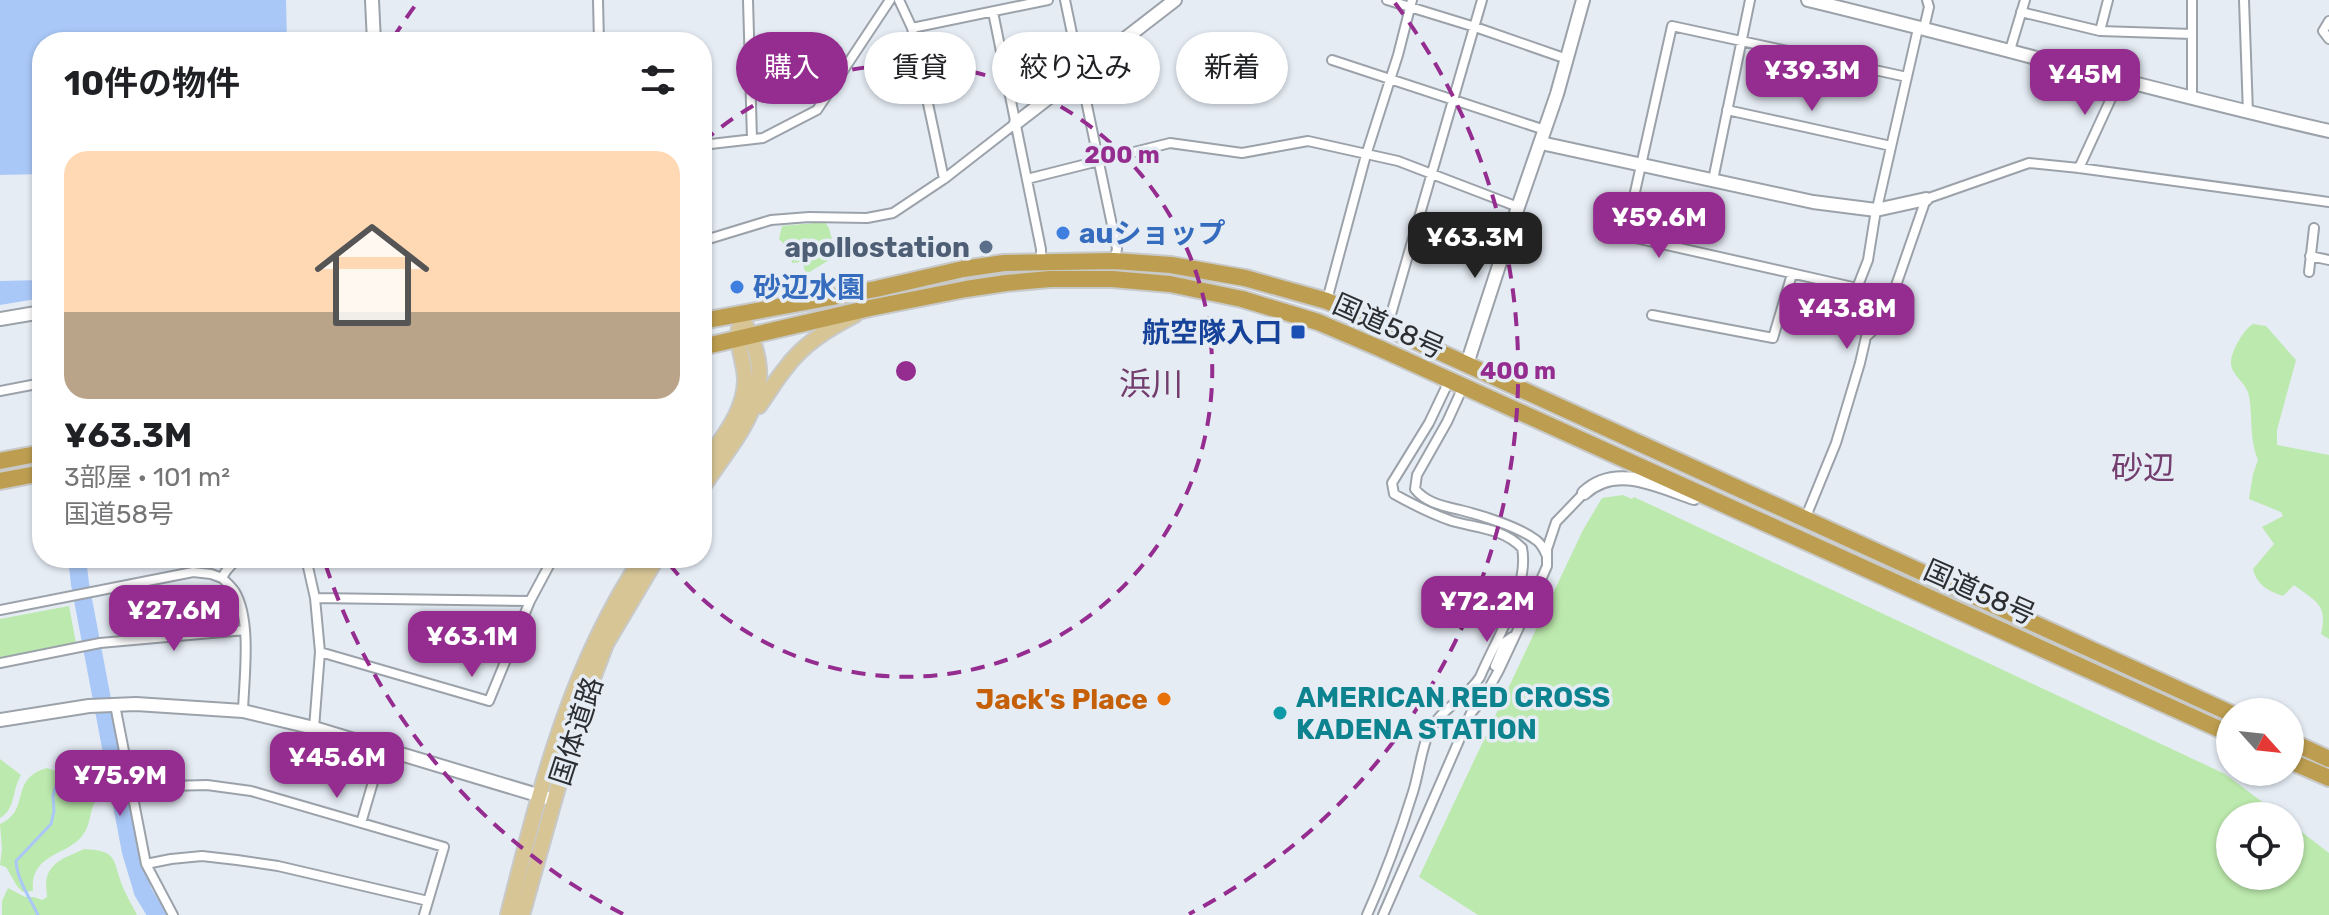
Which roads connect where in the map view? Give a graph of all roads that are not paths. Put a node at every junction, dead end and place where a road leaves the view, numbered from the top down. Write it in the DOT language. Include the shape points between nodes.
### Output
graph roads {
  1 [pos="372,0"];
  2 [pos="598,0"];
  3 [pos="748,0"];
  4 [pos="890,0"];
  5 [pos="899,0"];
  6 [pos="1048,0"];
  7 [pos="1065,0"];
  8 [pos="1175,0"];
  9 [pos="1387,0"];
  10 [pos="1482,0"];
  11 [pos="1583,0"];
  12 [pos="1750,0"];
  13 [pos="1808,0"];
  14 [pos="1927,0"];
  15 [pos="2025,0"];
  16 [pos="2108,0"];
  17 [pos="2192,0"];
  18 [pos="2244,0"];
  19 [pos="1411,3"];
  20 [pos="1156,6"];
  21 [pos="993,12"];
  22 [pos="2021,12"];
  23 [pos="2329,21"];
  24 [pos="1475,27"];
  25 [pos="1922,27"];
  26 [pos="912,28"];
  27 [pos="2100,31"];
  28 [pos="374,32"];
  29 [pos="599,32"];
  30 [pos="1071,32"];
  31 [pos="1127,32"];
  32 [pos="2192,34"];
  33 [pos="2329,39"];
  34 [pos="1741,42"];
  35 [pos="2010,50"];
  36 [pos="1567,59"];
  37 [pos="1332,60"];
  38 [pos="1907,77"];
  39 [pos="2120,79"];
  40 [pos="1390,80"];
  41 [pos="2192,98"];
  42 [pos="1454,99"];
  43 [pos="1040,104"];
  44 [pos="1086,104"];
  45 [pos="1727,110"];
  46 [pos="2248,113"];
  47 [pos="1016,123"];
  48 [pos="2329,131"];
  49 [pos="1543,136"];
  50 [pos="752,139"];
  51 [pos="712,144"];
  52 [pos="1891,146"];
  53 [pos="1366,155"];
  54 [pos="1099,160"];
  55 [pos="1642,164"];
  56 [pos="2079,168"];
  57 [pos="1433,174"];
  58 [pos="944,179"];
  59 [pos="1027,179"];
  60 [pos="1713,180"];
  61 [pos="1926,199"];
  62 [pos="2329,202"];
  63 [pos="1518,207"];
  64 [pos="1876,210"];
  65 [pos="2314,228"];
  66 [pos="712,238"];
  67 [pos="2310,256"];
  68 [pos="2329,260"];
  69 [pos="1114,261"];
  70 [pos="1041,262"];
  71 [pos="2309,272"];
  72 [pos="1792,274"];
  73 [pos="1327,301"];
  74 [pos="870,308"];
  75 [pos="32,314"];
  76 [pos="740,315"];
  77 [pos="1652,315"];
  78 [pos="0,319"];
  79 [pos="712,319"];
  80 [pos="1387,328"];
  81 [pos="745,338"];
  82 [pos="712,345"];
  83 [pos="1467,364"];
  84 [pos="1456,384"];
  85 [pos="32,385"];
  86 [pos="0,391"];
  87 [pos="746,421"];
  88 [pos="712,452"];
  89 [pos="32,455"];
  90 [pos="0,461"];
  91 [pos="712,473"];
  92 [pos="32,475"];
  93 [pos="0,481"];
  94 [pos="1584,493"];
  95 [pos="1742,514"];
  96 [pos="1805,519"];
  97 [pos="1547,556"];
  98 [pos="228,568"];
  99 [pos="308,568"];
  100 [pos="548,568"];
  101 [pos="636,568"];
  102 [pos="651,568"];
  103 [pos="222,578"];
  104 [pos="315,598"];
  105 [pos="530,601"];
  106 [pos="0,610"];
  107 [pos="245,630"];
  108 [pos="320,652"];
  109 [pos="1491,661"];
  110 [pos="0,663"];
  111 [pos="115,706"];
  112 [pos="2216,707"];
  113 [pos="243,711"];
  114 [pos="0,720"];
  115 [pos="314,728"];
  116 [pos="2216,728"];
  117 [pos="2304,747"];
  118 [pos="383,748"];
  119 [pos="2329,759"];
  120 [pos="2304,767"];
  121 [pos="2329,778"];
  122 [pos="130,787"];
  123 [pos="547,797"];
  124 [pos="361,823"];
  125 [pos="146,864"];
  126 [pos="428,901"];
  127 [pos="173,915"];
  128 [pos="424,915"];
  129 [pos="508,915"];
  130 [pos="522,915"];
  131 [pos="1367,915"];
  132 [pos="1383,915"];
  1 -- 28 [label="street"];
  2 -- 29 [label="street"];
  3 -- 50 [label="street"];
  4 -- 50 [label="street" via="817,110"];
  5 -- 26 [label="street"];
  6 -- 21 [label="street"];
  7 -- 30 [label="street"];
  8 -- 20 [label="street"];
  9 -- 19 [label="street"];
  10 -- 24 [label="street"];
  11 -- 36 [label="street"];
  12 -- 34 [label="street"];
  13 -- 25 [label="street"];
  14 -- 25 [label="street"];
  15 -- 22 [label="street"];
  16 -- 27 [label="street"];
  17 -- 32 [label="street"];
  18 -- 46 [label="street"];
  19 -- 24 [label="street"];
  19 -- 40 [label="street"];
  20 -- 31 [label="street"];
  21 -- 26 [label="street"];
  21 -- 47 [label="street"];
  22 -- 27 [label="street"];
  22 -- 35 [label="street"];
  23 -- 33 [label="street" via="2323,31"];
  24 -- 36 [label="street"];
  24 -- 42 [label="street"];
  25 -- 35 [label="street"];
  25 -- 38 [label="street"];
  26 -- 58 [label="street"];
  27 -- 32 [label="street"];
  32 -- 41 [label="street"];
  34 -- 38 [label="street"];
  34 -- 45 [label="street"];
  34 -- 55 [label="street" via="1672,26"];
  35 -- 39 [label="street"];
  36 -- 49 [label="street"];
  37 -- 40 [label="street"];
  38 -- 52 [label="street"];
  39 -- 41 [label="street"];
  39 -- 56 [label="street"];
  40 -- 42 [label="street"];
  40 -- 53 [label="street"];
  41 -- 46 [label="street"];
  42 -- 49 [label="street"];
  42 -- 57 [label="street"];
  43 -- 47 [label="street"];
  44 -- 54 [label="street"];
  45 -- 52 [label="street"];
  45 -- 60 [label="street"];
  46 -- 48 [label="street"];
  47 -- 58 [label="street"];
  47 -- 59 [label="street"];
  49 -- 55 [label="street"];
  49 -- 63 [label="street"];
  50 -- 51 [label="street"];
  52 -- 64 [label="street"];
  53 -- 54 [label="street" via="1308,141 1242,153 1170,143"];
  53 -- 57 [label="street"];
  53 -- 73 [label="street"];
  54 -- 59 [label="street"];
  54 -- 69 [label="street" via="1117,249"];
  55 -- 60 [label="street"];
  55 -- 72 [label="street" via="1627,228 1631,237"];
  56 -- 61 [label="street" via="2029,163"];
  56 -- 62 [label="street"];
  57 -- 63 [label="street"];
  57 -- 80 [label="street"];
  58 -- 66 [label="street" via="893,213 771,220"];
  59 -- 70 [label="street"];
  60 -- 64 [label="street"];
  61 -- 64 [label="street"];
  61 -- 96 [label="street" via="1884,320 1866,337 1836,443"];
  63 -- 83 [label="street"];
  64 -- 72 [label="street" via="1868,260 1857,288"];
  65 -- 67 [label="street"];
  67 -- 68 [label="street"];
  67 -- 71 [label="street"];
  69 -- 70 [label="highway, 国道58号"];
  69 -- 73 [label="highway, 国道58号" via="1245,278"];
  70 -- 76 [label="highway, 国道58号" via="963,269"];
  72 -- 77 [label="street" via="1773,338"];
  73 -- 80 [label="highway, 国道58号"];
  74 -- 81 [label="highway, 国道58号"];
  74 -- 84 [label="highway, 国道58号" via="1020,282 1112,279 1170,284 1318,322"];
  74 -- 87 [label="main road" via="820,334 800,352"];
  75 -- 78 [label="street"];
  76 -- 79 [label="highway, 国道58号"];
  76 -- 81 [label="main road"];
  80 -- 83 [label="highway, 国道58号"];
  81 -- 82 [label="highway, 国道58号"];
  81 -- 87 [label="main road" via="761,382"];
  81 -- 88 [label="main road" via="740,409"];
  83 -- 84 [label="street"];
  83 -- 96 [label="highway, 国道58号"];
  84 -- 95 [label="highway, 国道58号"];
  84 -- 97 [label="street" via="1447,422 1417,475 1415,489 1441,506 1485,517 1536,539"];
  84 -- 109 [label="street" via="1392,483 1394,494 1420,508 1487,528 1522,548 1520,585"];
  85 -- 86 [label="street"];
  87 -- 91 [label="main road"];
  89 -- 90 [label="highway"];
  92 -- 93 [label="highway"];
  94 -- 95 [label="street" via="1605,479 1632,478"];
  94 -- 97 [label="street" via="1556,522"];
  95 -- 116 [label="highway, 国道58号"];
  96 -- 112 [label="highway, 国道58号"];
  97 -- 109 [label="street" via="1516,634"];
  98 -- 103 [label="street"];
  99 -- 104 [label="street"];
  100 -- 105 [label="street"];
  101 -- 123 [label="main road, 国体道路" via="561,722"];
  102 -- 123 [label="main road, 国体道路" via="606,644"];
  103 -- 106 [label="street" via="193,572"];
  103 -- 107 [label="street" via="234,590"];
  104 -- 105 [label="street"];
  104 -- 108 [label="street"];
  105 -- 108 [label="street" via="489,701"];
  107 -- 110 [label="street" via="100,643"];
  107 -- 113 [label="street"];
  108 -- 115 [label="street"];
  109 -- 131 [label="street" via="1429,732 1395,848"];
  109 -- 132 [label="street" via="1483,699 1471,713"];
  111 -- 113 [label="street"];
  111 -- 114 [label="street"];
  111 -- 122 [label="street"];
  113 -- 115 [label="street"];
  115 -- 118 [label="street"];
  117 -- 119 [label="highway"];
  118 -- 123 [label="street"];
  118 -- 124 [label="street"];
  120 -- 121 [label="highway"];
  122 -- 124 [label="street" via="207,785 251,791"];
  122 -- 125 [label="street"];
  123 -- 129 [label="main road, 国体道路"];
  123 -- 130 [label="main road, 国体道路"];
  124 -- 126 [label="street" via="444,847"];
  125 -- 126 [label="street" via="202,856 237,860"];
  125 -- 127 [label="street"];
  126 -- 128 [label="street"];
}
